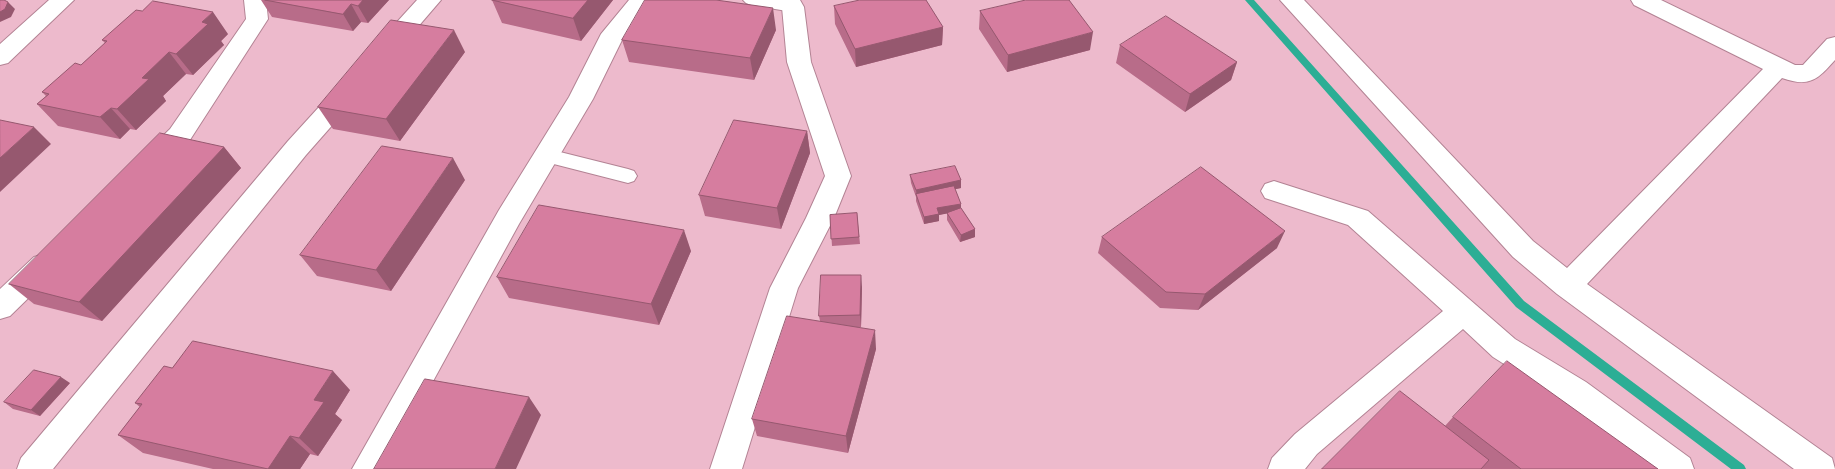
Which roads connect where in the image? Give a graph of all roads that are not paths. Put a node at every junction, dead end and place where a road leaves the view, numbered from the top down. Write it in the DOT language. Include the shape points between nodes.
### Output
graph roads {
  1 [pos="63,0"];
  2 [pos="255,0"];
  3 [pos="430,0"];
  4 [pos="641,0"];
  5 [pos="751,0"];
  6 [pos="1291,0"];
  7 [pos="1642,0"];
  8 [pos="791,3"];
  9 [pos="1835,44"];
  10 [pos="0,57"];
  11 [pos="1778,68"];
  12 [pos="548,156"];
  13 [pos="628,176"];
  14 [pos="136,177"];
  15 [pos="1274,191"];
  16 [pos="57,252"];
  17 [pos="1568,286"];
  18 [pos="0,307"];
  19 [pos="1463,312"];
  20 [pos="33,469"];
  21 [pos="368,469"];
  22 [pos="726,469"];
  23 [pos="1284,469"];
  24 [pos="1678,469"];
  25 [pos="1820,469"];
  1 -- 10 [label="street"];
  2 -- 14 [label="street" via="257,19 179,136"];
  3 -- 20 [label="street" via="297,148"];
  4 -- 12 [label="street" via="606,47"];
  5 -- 8 [label="lane"];
  6 -- 17 [label="street" via="1523,249"];
  7 -- 11 [label="street"];
  8 -- 22 [label="street" via="800,62 838,176 784,288"];
  9 -- 11 [label="street" via="1809,73 1799,74"];
  11 -- 17 [label="street"];
  12 -- 13 [label="lane"];
  12 -- 21 [label="street" via="504,226"];
  15 -- 19 [label="street" via="1358,218"];
  16 -- 18 [label="street"];
  17 -- 25 [label="street"];
  19 -- 23 [label="street" via="1306,444"];
  19 -- 24 [label="street" via="1504,348 1575,392"];
}
